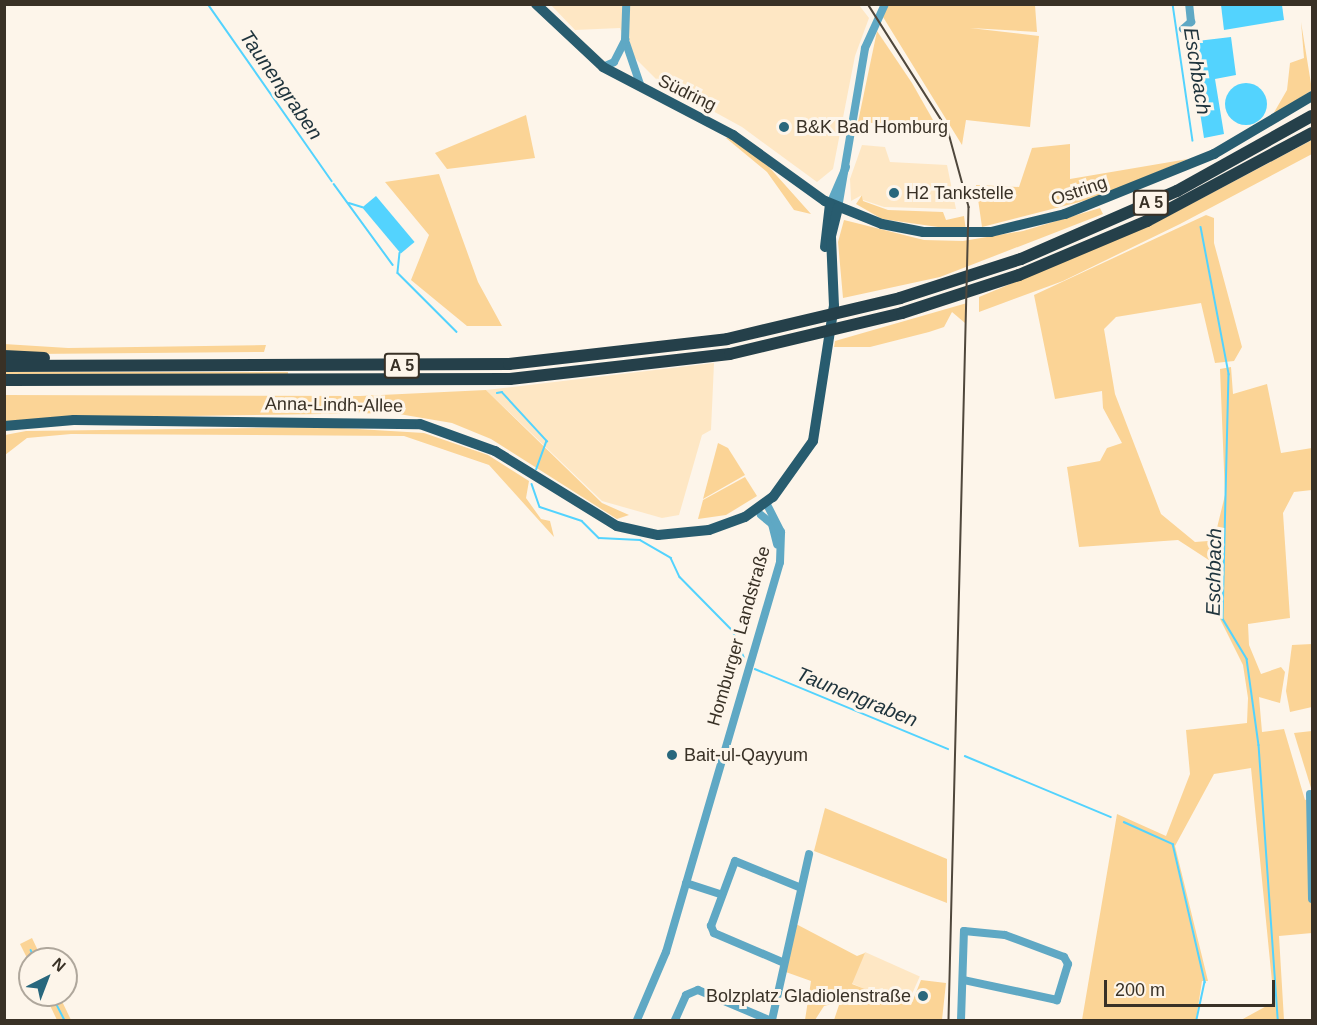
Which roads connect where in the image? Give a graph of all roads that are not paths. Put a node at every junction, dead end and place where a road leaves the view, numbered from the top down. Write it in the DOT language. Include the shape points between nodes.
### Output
graph roads {
  1 [pos="536,4"];
  2 [pos="626,4"];
  3 [pos="885,4"];
  4 [pos="1189,4"];
  5 [pos="1183,29"];
  6 [pos="625,40"];
  7 [pos="603,67"];
  8 [pos="643,91"];
  9 [pos="1312,96"];
  10 [pos="1312,116"];
  11 [pos="1312,133"];
  12 [pos="849,161"];
  13 [pos="777,168"];
  14 [pos="844,191"];
  15 [pos="833,206"];
  16 [pos="824,219"];
  17 [pos="882,224"];
  18 [pos="835,277"];
  19 [pos="5,358"];
  20 [pos="4,380"];
  21 [pos="86,381"];
  22 [pos="4,389"];
  23 [pos="4,426"];
  24 [pos="766,502"];
  25 [pos="761,515"];
  26 [pos="1310,794"];
  27 [pos="808,854"];
  28 [pos="686,884"];
  29 [pos="801,888"];
  30 [pos="722,895"];
  31 [pos="1312,899"];
  32 [pos="664,950"];
  33 [pos="782,962"];
  34 [pos="963,980"];
  35 [pos="637,1020"];
  36 [pos="675,1020"];
  37 [pos="770,1020"];
  38 [pos="961,1020"];
  1 -- 7 [label="main road, Südring"];
  2 -- 6 [label="street"];
  3 -- 12 [label="street" via="865,48"];
  4 -- 5 [label="street" via="1191,22"];
  6 -- 7 [label="street" via="614,62"];
  6 -- 8 [label="street" via="629,65"];
  7 -- 8 [label="main road, Südring"];
  8 -- 13 [label="main road, Südring" via="733,135"];
  9 -- 17 [label="main road, Ostring" via="1186,167 1065,214 991,232 965,234"];
  10 -- 19 [label="highway, A 5" via="1135,211 982,272 814,321 687,346 509,364 116,366"];
  11 -- 21 [label="highway, A 5" via="1147,221 962,295 813,336 677,363 510,379"];
  12 -- 14 [label="street"];
  12 -- 15 [label="street"];
  13 -- 15 [label="main road, Südring"];
  13 -- 16 [label="main road" via="818,205"];
  14 -- 15 [label="street"];
  14 -- 17 [label="street" via="851,207"];
  15 -- 16 [label="main road"];
  15 -- 17 [label="main road, Ostring"];
  15 -- 18 [label="main road"];
  16 -- 18 [label="main road" via="826,251"];
  18 -- 24 [label="main road, Anna-Lindh-Allee" via="813,441 794,474"];
  20 -- 21 [label="highway, A 5"];
  21 -- 22 [label="highway"];
  23 -- 24 [label="main road, Anna-Lindh-Allee" via="86,420 396,421 479,443 594,516 640,532 709,530"];
  24 -- 28 [label="street, Homburger Landstraße" via="779,525 782,554"];
  25 -- 32 [label="street" via="775,531 777,559"];
  26 -- 31 [label="street"];
  27 -- 29 [label="street"];
  28 -- 30 [label="street"];
  28 -- 35 [label="street, Homburger Landstraße" via="666,952"];
  29 -- 30 [label="street" via="740,861 732,864"];
  29 -- 33 [label="street"];
  30 -- 33 [label="street" via="711,926 714,933"];
  33 -- 37 [label="street"];
  34 -- 34 [label="street" via="964,931 1005,935 1064,957 1068,964 1057,1000"];
  34 -- 38 [label="street"];
  36 -- 37 [label="street" via="686,995 698,990"];
}
